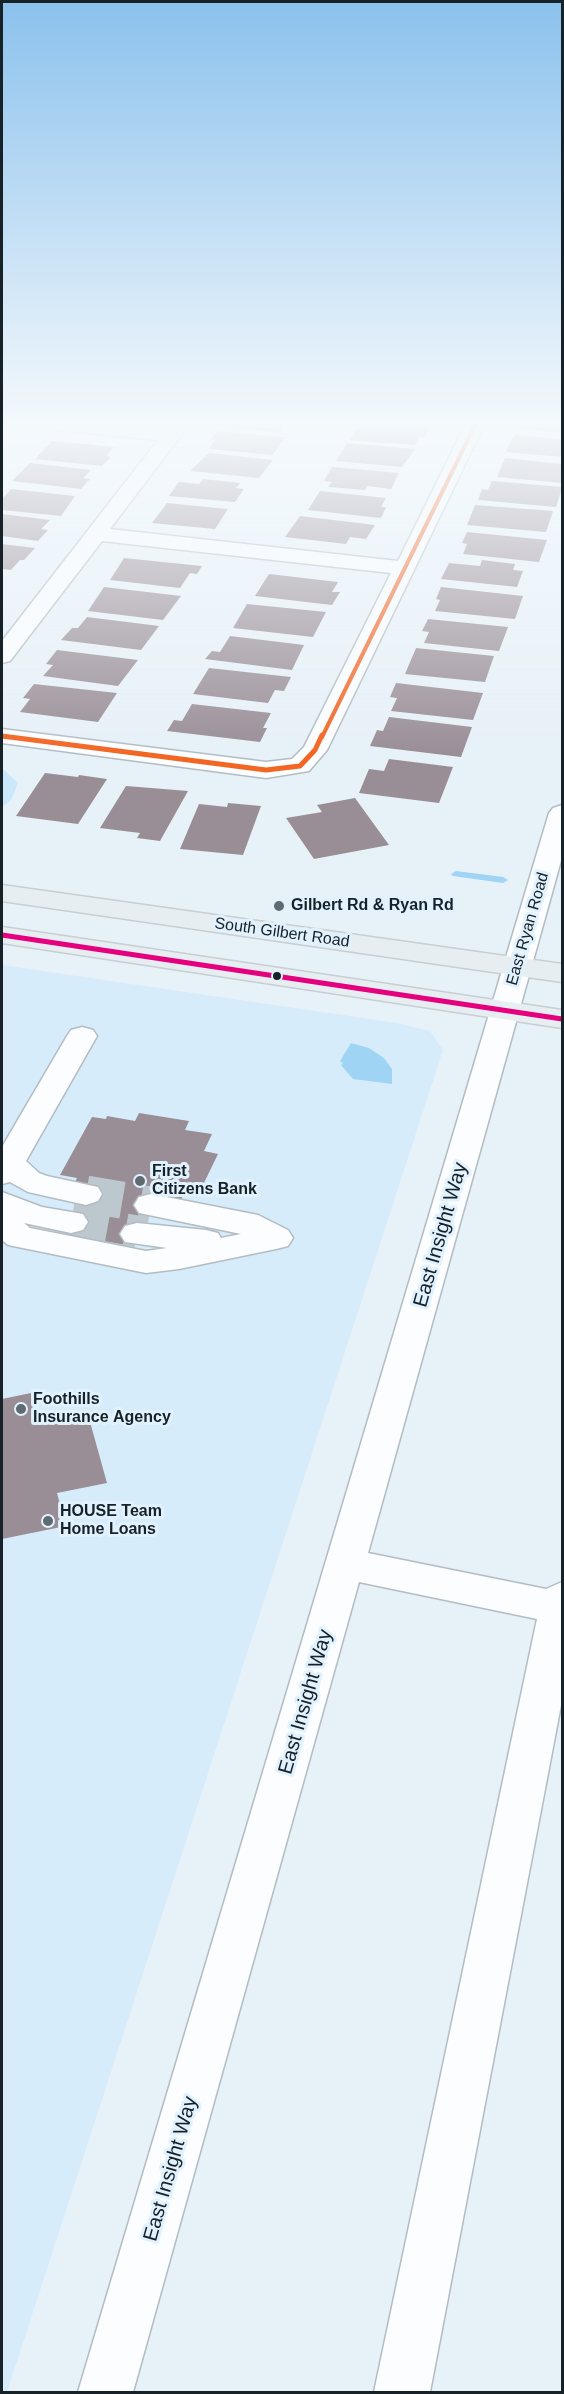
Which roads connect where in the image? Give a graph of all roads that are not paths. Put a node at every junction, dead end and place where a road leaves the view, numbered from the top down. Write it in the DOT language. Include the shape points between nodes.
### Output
graph roads {
  1 [pos="423,533"];
  2 [pos="97,534"];
  3 [pos="406,568"];
  4 [pos="2,656"];
  5 [pos="2,736"];
  6 [pos="562,813"];
  7 [pos="2,893"];
  8 [pos="2,935"];
  9 [pos="517,966"];
  10 [pos="562,973"];
  11 [pos="505,1011"];
  12 [pos="562,1019"];
  13 [pos="82,1036"];
  14 [pos="4,1172"];
  15 [pos="2,1203"];
  16 [pos="144,1219"];
  17 [pos="2,1224"];
  18 [pos="346,1564"];
  19 [pos="562,1605"];
  20 [pos="105,2392"];
  21 [pos="402,2392"];
  1 -- 3 [label="street"];
  2 -- 3 [label="street"];
  2 -- 4 [label="street"];
  3 -- 5 [label="street" via="315,750 300,766 266,770"];
  6 -- 9 [label="street, East Ryan Road"];
  7 -- 9 [label="main road, South Gilbert Road"];
  8 -- 11 [label="main road"];
  9 -- 10 [label="main road, South Gilbert Road"];
  9 -- 11 [label="street, East Ryan Road"];
  11 -- 12 [label="main road"];
  11 -- 18 [label="street, East Insight Way"];
  13 -- 14 [label="street"];
  14 -- 15 [label="street" via="23,1196 79,1207 40,1217"];
  16 -- 17 [label="street" via="186,1240 276,1238 146,1262 20,1237"];
  18 -- 19 [label="street"];
  18 -- 20 [label="street, East Insight Way"];
  19 -- 21 [label="street"];
}
